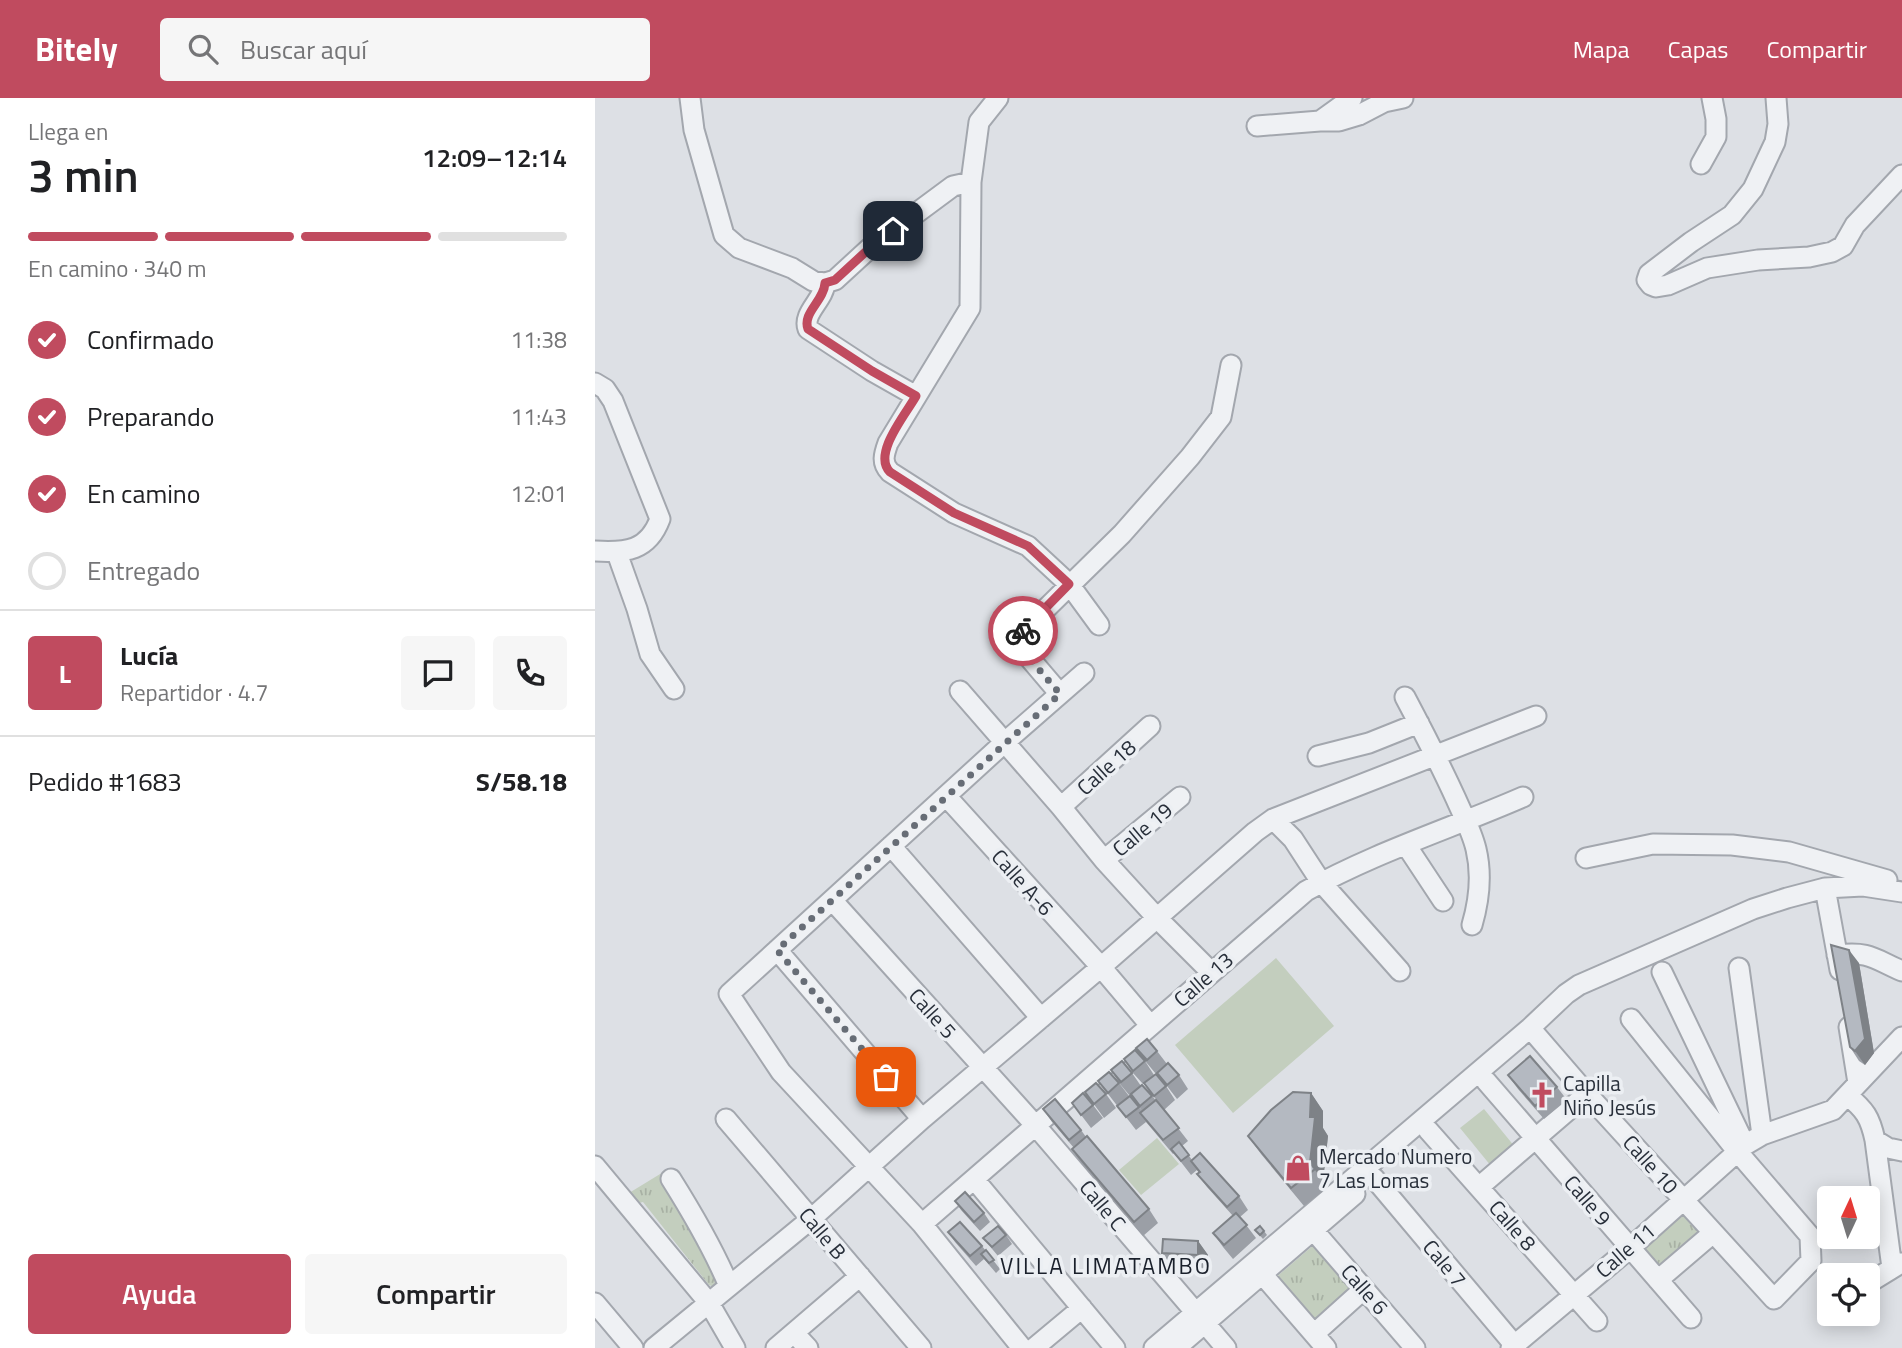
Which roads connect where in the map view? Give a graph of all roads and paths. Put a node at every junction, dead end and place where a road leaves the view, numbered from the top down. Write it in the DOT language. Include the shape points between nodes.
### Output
graph roads {
  1 [pos="690,98"];
  2 [pos="998,98"];
  3 [pos="1352,98"];
  4 [pos="1403,98"];
  5 [pos="1712,98"];
  6 [pos="1776,98"];
  7 [pos="1320,121"];
  8 [pos="1257,126"];
  9 [pos="1701,164"];
  10 [pos="1902,175"];
  11 [pos="971,182"];
  12 [pos="825,283"];
  13 [pos="1231,365"];
  14 [pos="595,383"];
  15 [pos="916,396"];
  16 [pos="595,551"];
  17 [pos="617,553"];
  18 [pos="1069,584"];
  19 [pos="1099,625"];
  20 [pos="1084,673"];
  21 [pos="674,689"];
  22 [pos="960,691"];
  23 [pos="1060,694"];
  24 [pos="1405,697"];
  25 [pos="1537,716"];
  26 [pos="1419,723"];
  27 [pos="1150,726"];
  28 [pos="1005,743"];
  29 [pos="1318,756"];
  30 [pos="1436,757"];
  31 [pos="946,796"];
  32 [pos="1180,797"];
  33 [pos="1523,797"];
  34 [pos="1061,807"];
  35 [pos="1273,819"];
  36 [pos="1467,822"];
  37 [pos="1406,845"];
  38 [pos="891,846"];
  39 [pos="1586,858"];
  40 [pos="1104,860"];
  41 [pos="1321,882"];
  42 [pos="1825,888"];
  43 [pos="1902,891"];
  44 [pos="832,900"];
  45 [pos="1443,901"];
  46 [pos="1157,918"];
  47 [pos="1472,925"];
  48 [pos="777,950"];
  49 [pos="1837,955"];
  50 [pos="1101,968"];
  51 [pos="1739,968"];
  52 [pos="1400,971"];
  53 [pos="1902,971"];
  54 [pos="1211,972"];
  55 [pos="1662,972"];
  56 [pos="1041,1018"];
  57 [pos="1631,1019"];
  58 [pos="1150,1025"];
  59 [pos="1535,1033"];
  60 [pos="1902,1037"];
  61 [pos="982,1068"];
  62 [pos="1486,1081"];
  63 [pos="1852,1089"];
  64 [pos="1587,1094"];
  65 [pos="726,1119"];
  66 [pos="922,1119"];
  67 [pos="1035,1125"];
  68 [pos="1428,1130"];
  69 [pos="1536,1139"];
  70 [pos="1875,1140"];
  71 [pos="1748,1144"];
  72 [pos="1902,1151"];
  73 [pos="595,1166"];
  74 [pos="869,1167"];
  75 [pos="1374,1178"];
  76 [pos="974,1179"];
  77 [pos="671,1180"];
  78 [pos="1479,1187"];
  79 [pos="1682,1199"];
  80 [pos="811,1219"];
  81 [pos="922,1224"];
  82 [pos="1314,1231"];
  83 [pos="1713,1233"];
  84 [pos="1630,1248"];
  85 [pos="1897,1265"];
  86 [pos="1263,1275"];
  87 [pos="860,1276"];
  88 [pos="1880,1276"];
  89 [pos="1658,1280"];
  90 [pos="729,1286"];
  91 [pos="1364,1289"];
  92 [pos="1574,1294"];
  93 [pos="595,1303"];
  94 [pos="709,1303"];
  95 [pos="1082,1308"];
  96 [pos="1691,1318"];
  97 [pos="1200,1319"];
  98 [pos="1597,1321"];
  99 [pos="794,1332"];
  100 [pos="1320,1341"];
  101 [pos="1514,1347"];
  102 [pos="633,1348"];
  103 [pos="654,1348"];
  104 [pos="735,1348"];
  105 [pos="776,1348"];
  106 [pos="808,1348"];
  107 [pos="921,1348"];
  108 [pos="1022,1348"];
  109 [pos="1034,1348"];
  110 [pos="1115,1348"];
  111 [pos="1154,1348"];
  112 [pos="1176,1348"];
  113 [pos="1226,1348"];
  114 [pos="1415,1348"];
  1 -- 12 [label="street" via="694,130 724,235 739,248"];
  2 -- 11 [label="street" via="979,122"];
  3 -- 7 [label="street"];
  4 -- 7 [label="street" via="1339,121"];
  5 -- 9 [label="street" via="1716,137"];
  6 -- 10 [label="street" via="1775,142 1753,188 1732,215 1649,274 1651,285 1668,285 1707,268 1832,252 1843,246 1855,225"];
  7 -- 8 [label="street"];
  11 -- 12 [label="street" via="953,186 872,246 835,280"];
  11 -- 15 [label="street" via="969,308"];
  12 -- 15 [label="street" via="825,293 807,318 808,329"];
  13 -- 18 [label="street" via="1221,417 1191,457"];
  14 -- 17 [label="street" via="613,401 660,519 655,533 636,548"];
  15 -- 18 [label="street" via="888,443 885,467 954,513 1028,546"];
  16 -- 17 [label="street"];
  17 -- 21 [label="street" via="650,654"];
  18 -- 19 [label="street"];
  18 -- 23 [label="street" via="1014,640"];
  20 -- 23 [label="street"];
  22 -- 28 [label="street"];
  23 -- 28 [label="street"];
  24 -- 26 [label="street"];
  25 -- 30 [label="street"];
  26 -- 29 [label="street"];
  26 -- 30 [label="street"];
  27 -- 34 [label="street, Calle 18"];
  28 -- 31 [label="street"];
  28 -- 34 [label="street"];
  30 -- 35 [label="street"];
  30 -- 36 [label="street"];
  31 -- 38 [label="street"];
  31 -- 50 [label="street, Calle A-6"];
  32 -- 40 [label="street, Calle 19"];
  33 -- 36 [label="street, Calle 13"];
  34 -- 40 [label="street"];
  35 -- 41 [label="street" via="1293,839"];
  35 -- 46 [label="street"];
  36 -- 37 [label="street, Calle 13"];
  36 -- 47 [label="street" via="1478,869"];
  37 -- 41 [label="street, Calle 13"];
  37 -- 45 [label="street"];
  38 -- 44 [label="street"];
  38 -- 56 [label="street"];
  39 -- 43 [label="street" via="1653,844 1732,845 1789,852 1885,879"];
  40 -- 46 [label="street"];
  41 -- 52 [label="street"];
  41 -- 54 [label="street, Calle 13"];
  42 -- 43 [label="street"];
  42 -- 49 [label="street"];
  42 -- 59 [label="street" via="1753,909 1579,985 1566,994"];
  44 -- 48 [label="street"];
  44 -- 61 [label="street, Calle 5"];
  46 -- 50 [label="street"];
  46 -- 54 [label="street"];
  48 -- 66 [label="street"];
  48 -- 74 [label="street" via="729,994 781,1072"];
  49 -- 53 [label="street" via="1868,955"];
  49 -- 63 [label="street"];
  50 -- 56 [label="street"];
  50 -- 58 [label="street, Calle A-6"];
  51 -- 71 [label="street"];
  54 -- 58 [label="street, Calle 13"];
  55 -- 71 [label="street"];
  56 -- 61 [label="street"];
  57 -- 71 [label="street"];
  58 -- 67 [label="street, Calle 13"];
  59 -- 62 [label="street"];
  59 -- 64 [label="street, Calle 10"];
  59 -- 97 [label="street"];
  60 -- 63 [label="street"];
  61 -- 66 [label="street"];
  61 -- 67 [label="street, Calle 5"];
  62 -- 68 [label="street"];
  62 -- 69 [label="street, Calle 9"];
  63 -- 70 [label="street" via="1871,1120"];
  63 -- 71 [label="street" via="1833,1111"];
  64 -- 69 [label="street"];
  64 -- 79 [label="street, Calle 10"];
  65 -- 80 [label="street, Calle B"];
  66 -- 74 [label="street"];
  67 -- 76 [label="street, Calle 13"];
  67 -- 97 [label="street, Calle C"];
  68 -- 75 [label="street"];
  68 -- 78 [label="street, Calle 8"];
  69 -- 78 [label="street"];
  69 -- 84 [label="street, Calle 9"];
  70 -- 72 [label="street"];
  70 -- 85 [label="street"];
  71 -- 79 [label="street, Calle 11"];
  71 -- 83 [label="street, Calle 10" via="1809,1236 1811,1261 1774,1299"];
  73 -- 94 [label="street"];
  74 -- 80 [label="street"];
  74 -- 81 [label="street"];
  75 -- 82 [label="street"];
  75 -- 101 [label="street, Cale 7"];
  76 -- 81 [label="street, Calle 13"];
  76 -- 95 [label="street"];
  77 -- 90 [label="street"];
  78 -- 92 [label="street, Calle 8"];
  79 -- 83 [label="street, Calle 10"];
  79 -- 84 [label="street, Calle 11"];
  80 -- 87 [label="street, Calle B"];
  80 -- 90 [label="street"];
  81 -- 108 [label="street"];
  82 -- 86 [label="street"];
  82 -- 91 [label="street, Calle 6"];
  83 -- 89 [label="street"];
  84 -- 89 [label="street, Calle 9"];
  84 -- 92 [label="street, Calle 11"];
  85 -- 88 [label="street"];
  86 -- 97 [label="street"];
  86 -- 100 [label="street"];
  87 -- 99 [label="street"];
  87 -- 107 [label="street, Calle B"];
  89 -- 96 [label="street, Calle 9"];
  90 -- 94 [label="street"];
  91 -- 100 [label="street"];
  91 -- 114 [label="street, Calle 6"];
  92 -- 98 [label="street, Calle 8"];
  92 -- 101 [label="street, Calle 11"];
  93 -- 102 [label="street"];
  94 -- 103 [label="street"];
  94 -- 104 [label="street"];
  95 -- 109 [label="street"];
  95 -- 110 [label="street"];
  97 -- 111 [label="street"];
  97 -- 112 [label="street"];
  97 -- 113 [label="street, Calle C"];
  99 -- 105 [label="street"];
  99 -- 106 [label="street"];
}
